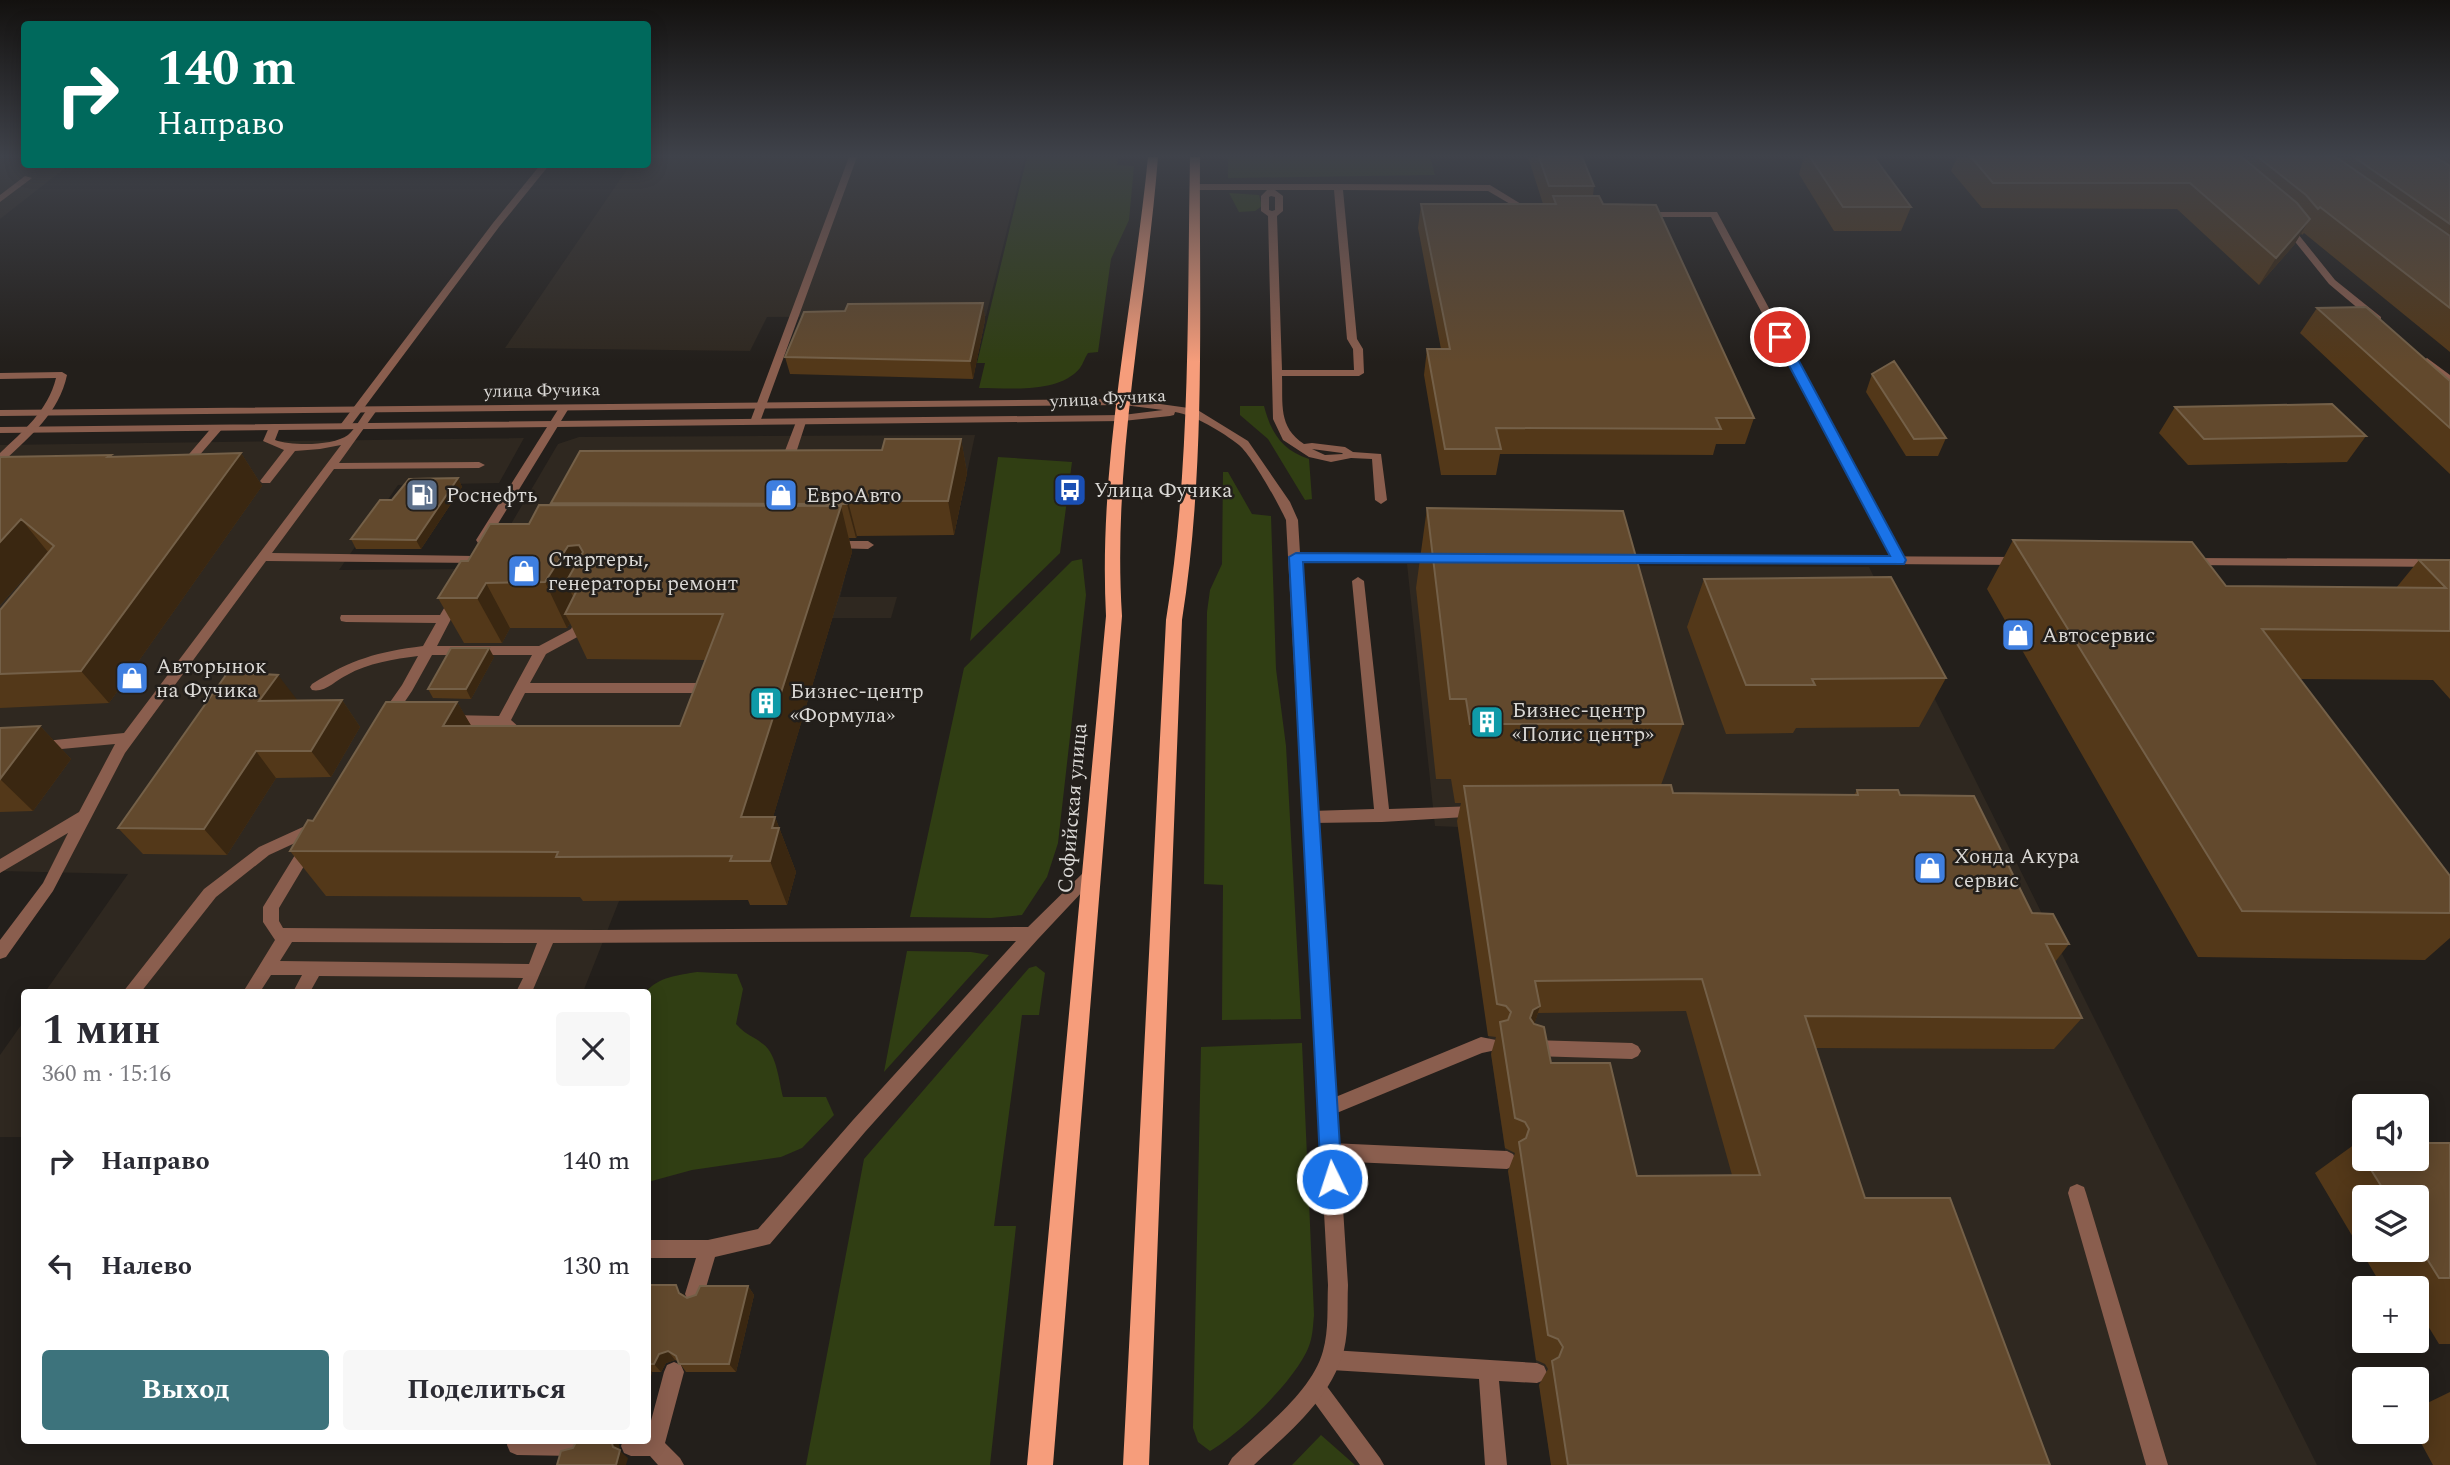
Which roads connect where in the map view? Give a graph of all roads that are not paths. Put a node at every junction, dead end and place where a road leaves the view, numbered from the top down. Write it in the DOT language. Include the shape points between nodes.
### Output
graph roads {
  1 [pos="496,225"];
  2 [pos="828,225"];
  3 [pos="1145,225"];
  4 [pos="1194,225"];
  5 [pos="1272,225"];
  6 [pos="1342,225"];
  7 [pos="1720,225"];
  8 [pos="2286,225"];
  9 [pos="2386,327"];
  10 [pos="2418,354"];
  11 [pos="1276,373"];
  12 [pos="0,376"];
  13 [pos="2450,380"];
  14 [pos="1124,402"];
  15 [pos="761,406"];
  16 [pos="564,408"];
  17 [pos="357,410"];
  18 [pos="372,410"];
  19 [pos="1192,411"];
  20 [pos="47,413"];
  21 [pos="0,414"];
  22 [pos="1123,418"];
  23 [pos="755,422"];
  24 [pos="802,422"];
  25 [pos="555,424"];
  26 [pos="274,427"];
  27 [pos="217,428"];
  28 [pos="0,430"];
  29 [pos="30,430"];
  30 [pos="352,430"];
  31 [pos="292,447"];
  32 [pos="776,456"];
  33 [pos="789,456"];
  34 [pos="803,456"];
  35 [pos="4,462"];
  36 [pos="173,463"];
  37 [pos="479,465"];
  38 [pos="330,466"];
  39 [pos="265,481"];
  40 [pos="1381,500"];
  41 [pos="827,545"];
  42 [pos="868,545"];
  43 [pos="264,557"];
  44 [pos="1296,557"];
  45 [pos="1453,558"];
  46 [pos="1606,559"];
  47 [pos="1899,560"];
  48 [pos="2037,561"];
  49 [pos="2175,562"];
  50 [pos="2450,563"];
  51 [pos="470,572"];
  52 [pos="1358,581"];
  53 [pos="588,608"];
  54 [pos="346,618"];
  55 [pos="443,619"];
  56 [pos="428,649"];
  57 [pos="541,651"];
  58 [pos="317,687"];
  59 [pos="521,688"];
  60 [pos="696,711"];
  61 [pos="437,720"];
  62 [pos="503,721"];
  63 [pos="386,723"];
  64 [pos="128,738"];
  65 [pos="545,743"];
  66 [pos="26,748"];
  67 [pos="1491,812"];
  68 [pos="1382,816"];
  69 [pos="84,817"];
  70 [pos="1311,817"];
  71 [pos="0,867"];
  72 [pos="1091,874"];
  73 [pos="1032,934"];
  74 [pos="287,936"];
  75 [pos="548,936"];
  76 [pos="0,952"];
  77 [pos="267,968"];
  78 [pos="314,969"];
  79 [pos="534,971"];
  80 [pos="133,989"];
  81 [pos="253,989"];
  82 [pos="303,989"];
  83 [pos="525,989"];
  84 [pos="1490,1045"];
  85 [pos="1531,1048"];
  86 [pos="1632,1051"];
  87 [pos="1327,1109"];
  88 [pos="1330,1152"];
  89 [pos="1507,1160"];
  90 [pos="2077,1193"];
  91 [pos="651,1249"];
  92 [pos="708,1249"];
  93 [pos="695,1294"];
  94 [pos="1331,1360"];
  95 [pos="1488,1370"];
  96 [pos="674,1372"];
  97 [pos="1537,1373"];
  98 [pos="1316,1388"];
  99 [pos="517,1444"];
  100 [pos="574,1446"];
  101 [pos="631,1446"];
  102 [pos="654,1446"];
  103 [pos="673,1465"];
  104 [pos="1040,1465"];
  105 [pos="1136,1465"];
  106 [pos="1239,1465"];
  107 [pos="1373,1465"];
  108 [pos="1496,1465"];
  109 [pos="2157,1465"];
  1 -- 17 [label="street"];
  2 -- 15 [label="street"];
  3 -- 14 [label="main road, Софийская улица"];
  4 -- 19 [label="main road"];
  5 -- 11 [label="street"];
  6 -- 11 [label="street" via="1359,373"];
  7 -- 47 [label="street"];
  8 -- 9 [label="street" via="2332,282"];
  10 -- 13 [label="street"];
  11 -- 40 [label="street" via="1281,430 1302,448 1377,456"];
  12 -- 20 [label="street" via="62,376 60,393"];
  14 -- 15 [label="street, улица Фучика"];
  14 -- 19 [label="street, улица Фучика"];
  14 -- 22 [label="main road, Софийская улица"];
  15 -- 16 [label="street, улица Фучика"];
  15 -- 23 [label="street"];
  16 -- 18 [label="street, улица Фучика"];
  16 -- 25 [label="street"];
  17 -- 18 [label="street, улица Фучика"];
  17 -- 20 [label="street, улица Фучика"];
  17 -- 30 [label="street"];
  18 -- 30 [label="street"];
  19 -- 22 [label="street, улица Фучика"];
  19 -- 44 [label="street" via="1244,443 1259,463 1292,520"];
  19 -- 105 [label="main road" via="1184,558 1174,620"];
  20 -- 21 [label="street, улица Фучика"];
  20 -- 29 [label="street"];
  22 -- 24 [label="street, улица Фучика"];
  22 -- 72 [label="main road, Софийская улица" via="1111,565 1114,616"];
  23 -- 24 [label="street, улица Фучика"];
  23 -- 25 [label="street, улица Фучика"];
  24 -- 33 [label="street"];
  25 -- 30 [label="street, улица Фучика"];
  25 -- 51 [label="street"];
  26 -- 27 [label="street, улица Фучика"];
  26 -- 30 [label="street, улица Фучика"];
  26 -- 31 [label="street" via="269,441"];
  27 -- 29 [label="street, улица Фучика"];
  27 -- 36 [label="street" via="187,463"];
  28 -- 29 [label="street, улица Фучика"];
  29 -- 35 [label="street"];
  30 -- 31 [label="street" via="324,446"];
  30 -- 38 [label="street"];
  31 -- 39 [label="street"];
  32 -- 33 [label="street"];
  33 -- 34 [label="street"];
  37 -- 38 [label="street"];
  38 -- 43 [label="street"];
  41 -- 42 [label="street"];
  43 -- 51 [label="street"];
  43 -- 64 [label="street"];
  44 -- 45 [label="street"];
  44 -- 70 [label="street"];
  46 -- 47 [label="street"];
  47 -- 48 [label="street"];
  49 -- 50 [label="street"];
  51 -- 55 [label="street"];
  52 -- 68 [label="street"];
  53 -- 57 [label="street" via="576,632"];
  54 -- 55 [label="street"];
  55 -- 56 [label="street"];
  56 -- 57 [label="street"];
  56 -- 58 [label="street" via="352,666"];
  56 -- 63 [label="street"];
  57 -- 59 [label="street"];
  59 -- 60 [label="street" via="704,688"];
  59 -- 62 [label="street"];
  61 -- 62 [label="street"];
  62 -- 65 [label="street" via="531,743"];
  64 -- 66 [label="street"];
  64 -- 69 [label="street"];
  67 -- 68 [label="street"];
  68 -- 70 [label="street"];
  69 -- 71 [label="street"];
  69 -- 76 [label="street" via="48,887"];
  70 -- 87 [label="street"];
  72 -- 73 [label="street"];
  72 -- 104 [label="main road, Софийская улица"];
  73 -- 75 [label="street"];
  73 -- 92 [label="street" via="763,1237"];
  74 -- 75 [label="street"];
  74 -- 77 [label="street"];
  74 -- 80 [label="street" via="279,935 271,922 271,907 324,819 264,850 210,893"];
  75 -- 79 [label="street"];
  77 -- 78 [label="street"];
  77 -- 81 [label="street"];
  78 -- 79 [label="street"];
  78 -- 82 [label="street"];
  79 -- 83 [label="street"];
  84 -- 87 [label="street"];
  85 -- 86 [label="street"];
  87 -- 88 [label="street"];
  88 -- 89 [label="street"];
  88 -- 94 [label="street" via="1338,1285"];
  90 -- 109 [label="street"];
  91 -- 92 [label="street"];
  92 -- 93 [label="street"];
  94 -- 95 [label="street"];
  94 -- 98 [label="street"];
  95 -- 97 [label="street"];
  95 -- 108 [label="street"];
  96 -- 102 [label="street"];
  98 -- 106 [label="street"];
  98 -- 107 [label="street"];
  99 -- 100 [label="street"];
  101 -- 102 [label="street"];
  102 -- 103 [label="street"];
}
